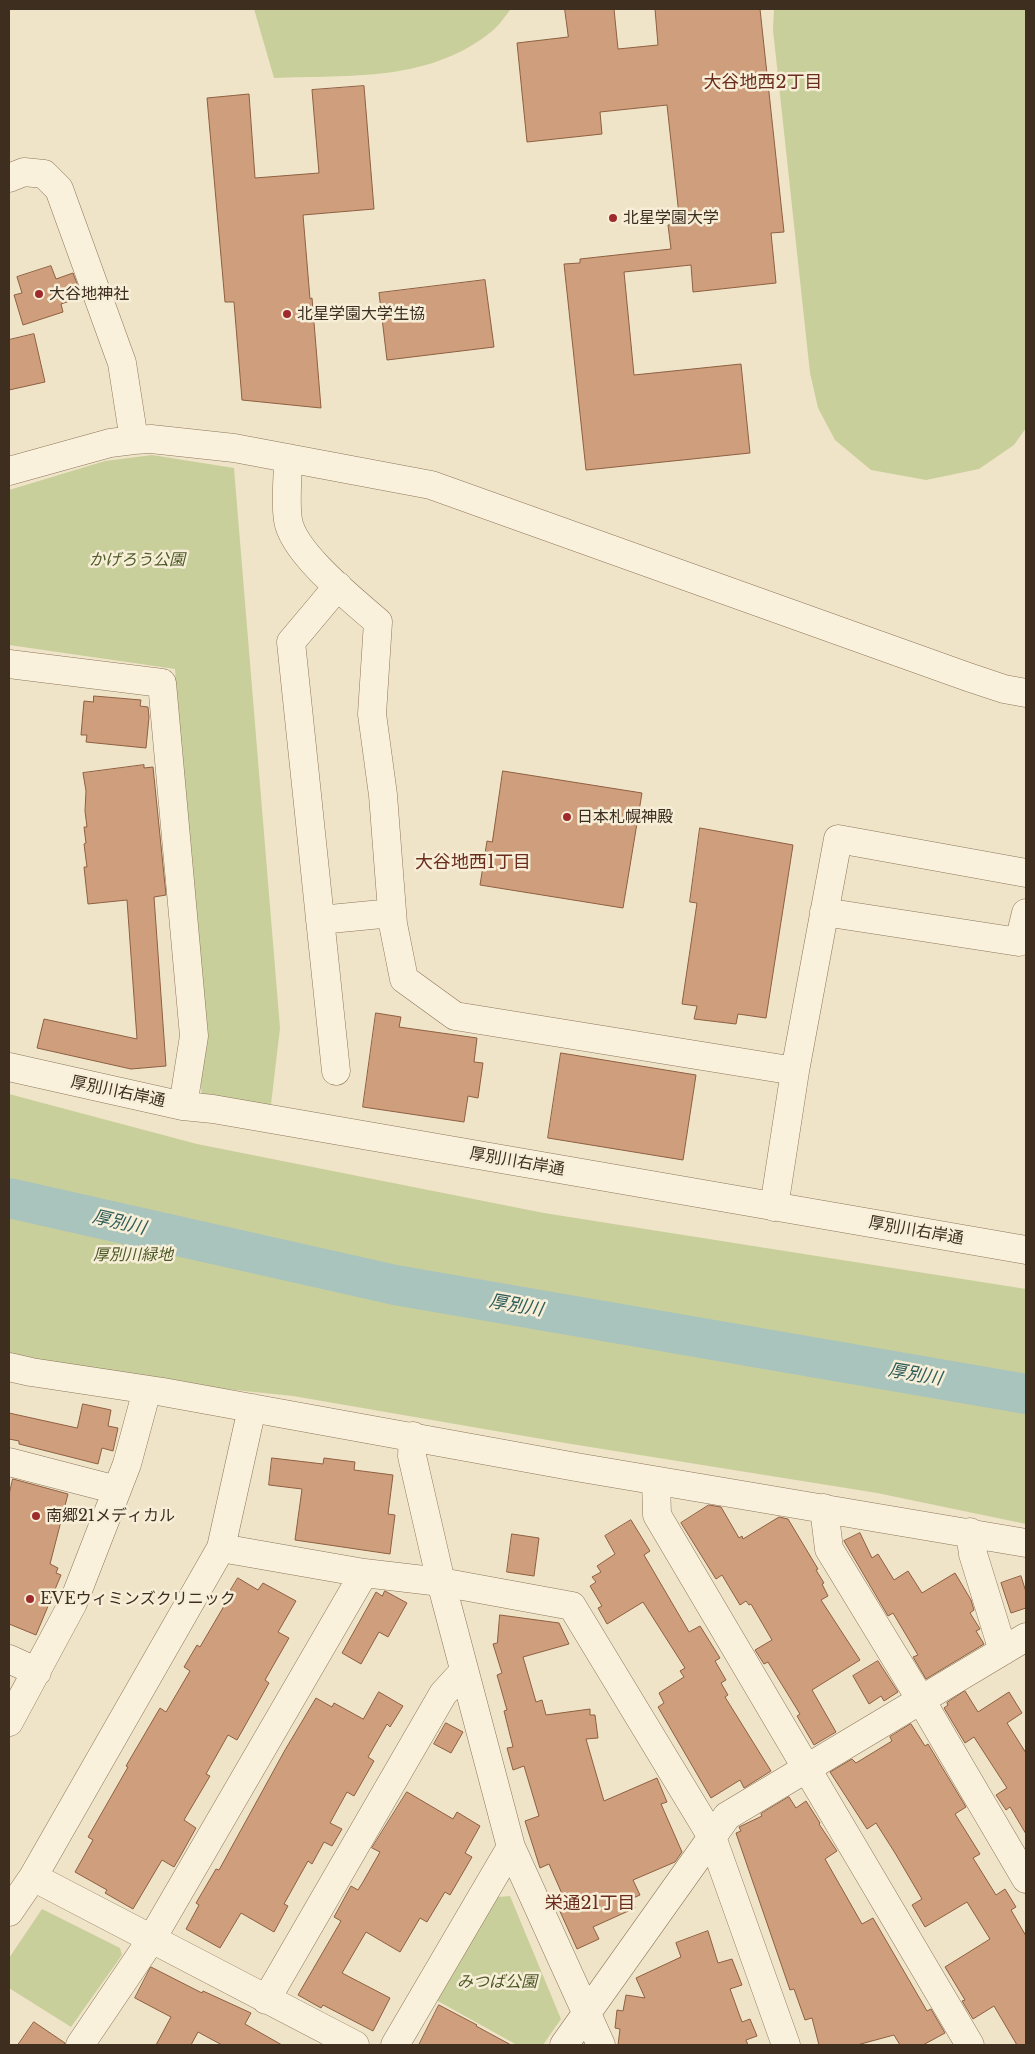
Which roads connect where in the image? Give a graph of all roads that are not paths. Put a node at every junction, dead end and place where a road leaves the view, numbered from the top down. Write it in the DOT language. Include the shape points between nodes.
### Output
graph roads {
  1 [pos="9,178"];
  2 [pos="142,439"];
  3 [pos="288,458"];
  4 [pos="9,471"];
  5 [pos="338,586"];
  6 [pos="9,664"];
  7 [pos="1026,694"];
  8 [pos="1026,873"];
  9 [pos="824,912"];
  10 [pos="392,913"];
  11 [pos="1026,913"];
  12 [pos="320,920"];
  13 [pos="9,1068"];
  14 [pos="336,1071"];
  15 [pos="795,1071"];
  16 [pos="183,1106"];
  17 [pos="774,1207"];
  18 [pos="1026,1250"];
  19 [pos="9,1367"];
  20 [pos="147,1390"];
  21 [pos="252,1408"];
  22 [pos="413,1436"];
  23 [pos="9,1462"];
  24 [pos="656,1480"];
  25 [pos="117,1490"];
  26 [pos="824,1508"];
  27 [pos="970,1532"];
  28 [pos="1026,1543"];
  29 [pos="221,1548"];
  30 [pos="364,1573"];
  31 [pos="440,1582"];
  32 [pos="1015,1644"];
  33 [pos="9,1659"];
  34 [pos="464,1671"];
  35 [pos="37,1672"];
  36 [pos="921,1700"];
  37 [pos="9,1722"];
  38 [pos="806,1767"];
  39 [pos="712,1837"];
  40 [pos="512,1847"];
  41 [pos="33,1877"];
  42 [pos="1026,1879"];
  43 [pos="9,1912"];
  44 [pos="151,1940"];
  45 [pos="266,2000"];
  46 [pos="586,2013"];
  47 [pos="83,2044"];
  48 [pos="355,2045"];
  49 [pos="395,2045"];
  50 [pos="564,2045"];
  51 [pos="601,2045"];
  52 [pos="786,2045"];
  53 [pos="970,2045"];
  1 -- 2 [label="street" via="24,172 44,174 59,189 122,363"];
  2 -- 3 [label="street" via="234,448"];
  2 -- 4 [label="street" via="110,444"];
  3 -- 5 [label="street" via="288,521 300,547"];
  3 -- 7 [label="street" via="431,485 968,677"];
  5 -- 10 [label="street" via="378,622 372,714 383,795"];
  5 -- 12 [label="street" via="290,642"];
  6 -- 16 [label="street" via="162,683 194,1036"];
  8 -- 9 [label="street" via="838,839"];
  9 -- 11 [label="street" via="1019,942"];
  9 -- 15 [label="street"];
  10 -- 12 [label="street"];
  10 -- 15 [label="street" via="404,979 455,1016"];
  12 -- 14 [label="street"];
  13 -- 16 [label="street, 厚別川右岸通"];
  15 -- 17 [label="street"];
  16 -- 17 [label="street, 厚別川右岸通"];
  17 -- 18 [label="street, 厚別川右岸通"];
  19 -- 20 [label="street"];
  20 -- 21 [label="street"];
  20 -- 25 [label="street"];
  21 -- 22 [label="street"];
  21 -- 29 [label="street"];
  22 -- 24 [label="street"];
  22 -- 31 [label="street" via="412,1456"];
  23 -- 25 [label="street"];
  24 -- 26 [label="street"];
  24 -- 38 [label="street" via="656,1515"];
  25 -- 35 [label="street" via="73,1603"];
  26 -- 27 [label="street"];
  26 -- 36 [label="street" via="828,1550"];
  27 -- 28 [label="street"];
  27 -- 32 [label="street" via="973,1554"];
  29 -- 30 [label="street"];
  29 -- 41 [label="street"];
  30 -- 31 [label="street"];
  30 -- 44 [label="street"];
  31 -- 34 [label="street"];
  31 -- 39 [label="street" via="572,1606"];
  32 -- 36 [label="street"];
  33 -- 35 [label="street"];
  34 -- 40 [label="street"];
  34 -- 45 [label="street" via="443,1694"];
  35 -- 37 [label="street"];
  36 -- 38 [label="street"];
  36 -- 42 [label="street"];
  38 -- 39 [label="street" via="727,1816"];
  38 -- 53 [label="street"];
  39 -- 46 [label="street"];
  39 -- 52 [label="street"];
  40 -- 46 [label="street"];
  40 -- 49 [label="street"];
  41 -- 43 [label="street"];
  41 -- 44 [label="street"];
  44 -- 45 [label="street"];
  44 -- 47 [label="street"];
  45 -- 48 [label="street"];
  46 -- 50 [label="street"];
  46 -- 51 [label="street"];
}
